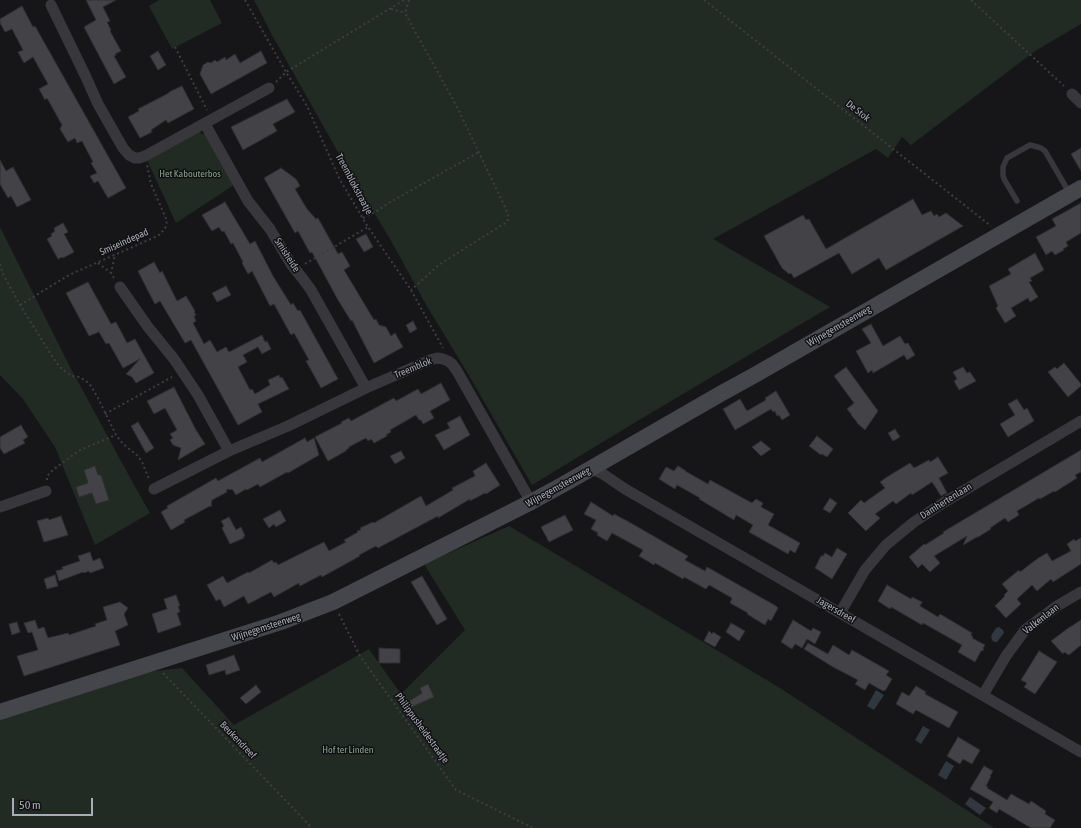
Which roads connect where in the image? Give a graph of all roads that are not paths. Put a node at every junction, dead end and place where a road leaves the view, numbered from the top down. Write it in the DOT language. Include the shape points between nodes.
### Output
graph roads {
  1 [pos="50,6"];
  2 [pos="269,88"];
  3 [pos="1072,94"];
  4 [pos="1081,103"];
  5 [pos="208,122"];
  6 [pos="1076,191"];
  7 [pos="1017,201"];
  8 [pos="120,287"];
  9 [pos="366,388"];
  10 [pos="1081,421"];
  11 [pos="230,451"];
  12 [pos="591,468"];
  13 [pos="154,489"];
  14 [pos="46,491"];
  15 [pos="531,502"];
  16 [pos="0,507"];
  17 [pos="1081,592"];
  18 [pos="840,613"];
  19 [pos="983,694"];
  20 [pos="0,712"];
  21 [pos="1081,752"];
  1 -- 5 [label="street" via="98,104 129,155 135,158 145,156"];
  2 -- 5 [label="street"];
  3 -- 4 [label="street"];
  5 -- 9 [label="street, Smisheide" via="248,200 311,290"];
  6 -- 7 [label="lane" via="1045,151 1030,145 1007,158 1003,167 1004,179"];
  6 -- 12 [label="street, Wijnegemsteenweg"];
  8 -- 11 [label="street" via="174,359"];
  9 -- 11 [label="street, Treemblok"];
  9 -- 15 [label="street, Treemblok" via="430,360 437,358 448,361 457,371"];
  10 -- 18 [label="street, Damhertenlaan" via="943,502 914,522 886,545 865,570"];
  11 -- 13 [label="street, Treemblok"];
  12 -- 15 [label="street, Wijnegemsteenweg"];
  12 -- 18 [label="street, Jagersdreef"];
  14 -- 16 [label="street"];
  15 -- 20 [label="street, Wijnegemsteenweg" via="333,602 281,622"];
  17 -- 19 [label="street, Valkenlaan" via="1025,630"];
  18 -- 19 [label="street, Jagersdreef"];
  19 -- 21 [label="street, Jagersdreef"];
}
